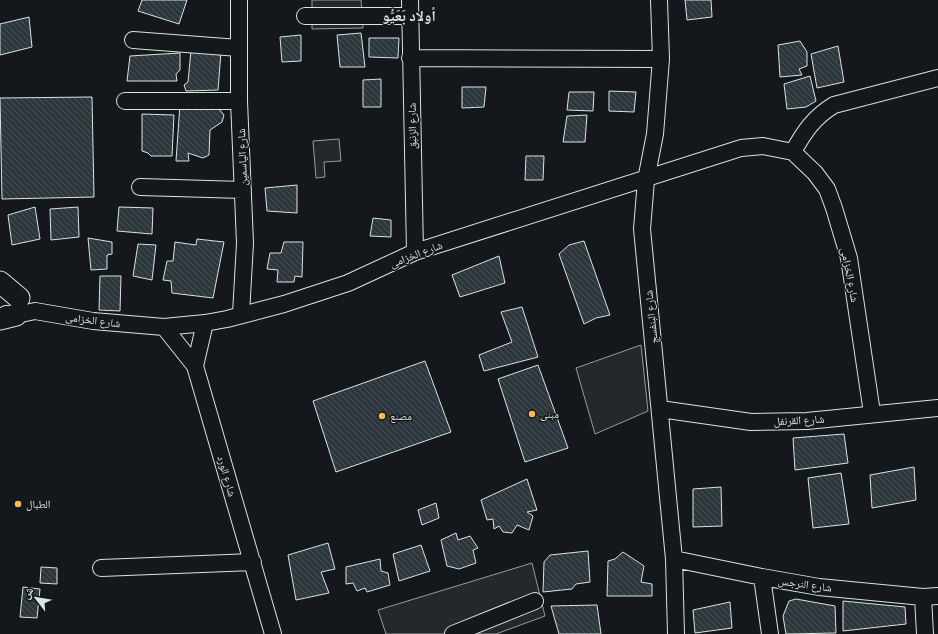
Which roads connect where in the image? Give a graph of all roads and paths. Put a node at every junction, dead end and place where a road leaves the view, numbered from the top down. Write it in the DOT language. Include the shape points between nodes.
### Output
graph roads {
  1 [pos="239,0"];
  2 [pos="410,0"];
  3 [pos="659,0"];
  4 [pos="305,16"];
  5 [pos="410,16"];
  6 [pos="134,40"];
  7 [pos="239,48"];
  8 [pos="410,58"];
  9 [pos="661,59"];
  10 [pos="938,78"];
  11 [pos="125,101"];
  12 [pos="239,101"];
  13 [pos="793,152"];
  14 [pos="646,180"];
  15 [pos="140,187"];
  16 [pos="243,190"];
  17 [pos="415,252"];
  18 [pos="0,282"];
  19 [pos="12,308"];
  20 [pos="241,314"];
  21 [pos="205,323"];
  22 [pos="164,327"];
  23 [pos="195,366"];
  24 [pos="938,408"];
  25 [pos="660,409"];
  26 [pos="872,413"];
  27 [pos="674,559"];
  28 [pos="253,562"];
  29 [pos="101,568"];
  30 [pos="762,577"];
  31 [pos="930,596"];
  32 [pos="535,601"];
  33 [pos="273,634"];
  34 [pos="453,634"];
  35 [pos="676,634"];
  36 [pos="770,634"];
  37 [pos="925,634"];
  1 -- 7 [label="street, شارع الياسمين"];
  2 -- 5 [label="street, شارع الزنبق"];
  3 -- 9 [label="street, شارع البنفسج"];
  4 -- 5 [label="street"];
  5 -- 8 [label="street, شارع الزنبق"];
  6 -- 7 [label="street"];
  7 -- 12 [label="street, شارع الياسمين"];
  8 -- 9 [label="street"];
  8 -- 17 [label="street, شارع الزنبق"];
  9 -- 14 [label="street, شارع البنفسج" via="655,134"];
  10 -- 13 [label="street" via="834,105 812,121"];
  11 -- 12 [label="street"];
  12 -- 16 [label="street, شارع الياسمين"];
  13 -- 14 [label="street, شارع الخزامى" via="763,146 741,148"];
  13 -- 26 [label="street, شارع الخزامى" via="815,172 827,189 834,208 849,258"];
  14 -- 17 [label="street, شارع الخزامى"];
  14 -- 25 [label="street, شارع البنفسج" via="642,229"];
  15 -- 16 [label="street"];
  16 -- 20 [label="street, شارع الياسمين" via="245,243"];
  17 -- 20 [label="street, شارع الخزامى" via="348,283 284,304"];
  18 -- 19 [label="main road"];
  19 -- 22 [label="street, شارع الخزامى" via="93,321"];
  20 -- 21 [label="street, شارع الخزامى"];
  21 -- 22 [label="street, شارع الخزامى"];
  21 -- 23 [label="street"];
  22 -- 23 [label="street, شارع الورد"];
  23 -- 28 [label="street, شارع الورد"];
  24 -- 26 [label="street, شارع القرنفل"];
  25 -- 26 [label="street, شارع القرنفل" via="751,422 807,421"];
  25 -- 27 [label="street, شارع البنفسج"];
  27 -- 30 [label="street, شارع النرجس"];
  27 -- 35 [label="street, شارع البنفسج"];
  28 -- 29 [label="street"];
  28 -- 33 [label="street, شارع الورد"];
  30 -- 31 [label="street, شارع النرجس" via="819,587"];
  30 -- 36 [label="street"];
  31 -- 37 [label="street"];
  32 -- 34 [label="street"];
}
